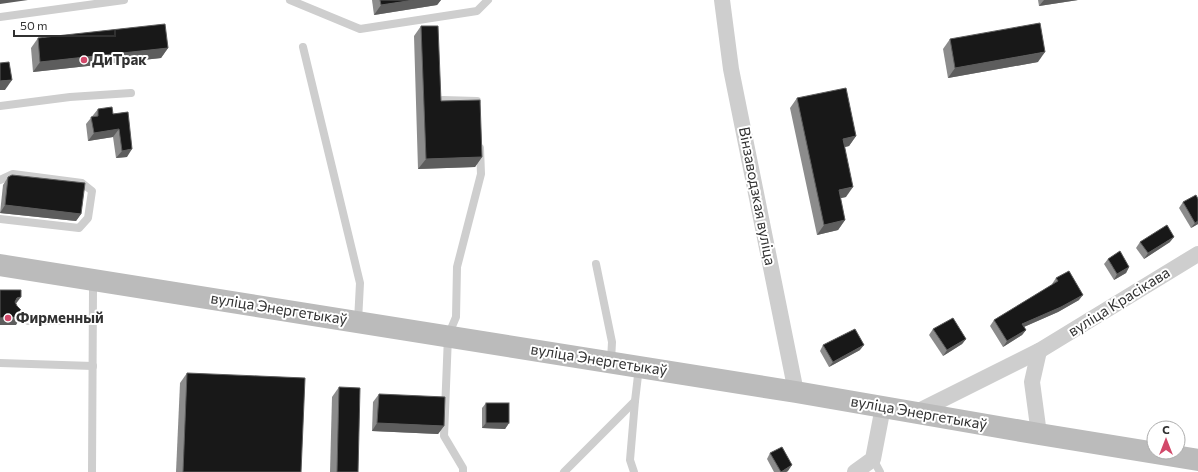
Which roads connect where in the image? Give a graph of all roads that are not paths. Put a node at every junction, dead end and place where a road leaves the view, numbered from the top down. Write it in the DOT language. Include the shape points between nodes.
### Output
graph roads {
  1 [pos="124,0"];
  2 [pos="290,0"];
  3 [pos="488,0"];
  4 [pos="722,0"];
  5 [pos="0,17"];
  6 [pos="303,47"];
  7 [pos="131,93"];
  8 [pos="443,100"];
  9 [pos="0,106"];
  10 [pos="478,108"];
  11 [pos="480,137"];
  12 [pos="0,180"];
  13 [pos="0,219"];
  14 [pos="1198,254"];
  15 [pos="596,264"];
  16 [pos="0,265"];
  17 [pos="94,279"];
  18 [pos="15,310"];
  19 [pos="93,321"];
  20 [pos="358,321"];
  21 [pos="448,336"];
  22 [pos="1039,351"];
  23 [pos="611,362"];
  24 [pos="0,363"];
  25 [pos="93,366"];
  26 [pos="639,366"];
  27 [pos="796,392"];
  28 [pos="635,402"];
  29 [pos="883,407"];
  30 [pos="917,412"];
  31 [pos="1039,434"];
  32 [pos="1198,460"];
  33 [pos="876,466"];
  34 [pos="464,471"];
  35 [pos="92,472"];
  36 [pos="564,472"];
  37 [pos="634,472"];
  38 [pos="855,472"];
  1 -- 5 [label="lane"];
  2 -- 3 [label="lane" via="360,29 477,11"];
  4 -- 27 [label="street, Вінзаводзкая вуліца" via="731,69"];
  6 -- 20 [label="lane" via="360,283"];
  7 -- 9 [label="lane" via="70,97"];
  8 -- 10 [label="lane" via="478,101"];
  11 -- 21 [label="lane" via="481,174 457,267 456,317"];
  12 -- 13 [label="lane" via="13,174 82,183 92,191 88,218 80,228"];
  14 -- 22 [label="street, вуліца Красікава"];
  15 -- 23 [label="lane" via="612,342"];
  16 -- 17 [label="main road, вуліца Энергетыкаў"];
  17 -- 19 [label="lane"];
  17 -- 20 [label="main road, вуліца Энергетыкаў"];
  18 -- 19 [label="lane" via="28,321"];
  19 -- 25 [label="lane"];
  20 -- 21 [label="main road, вуліца Энергетыкаў"];
  21 -- 23 [label="main road, вуліца Энергетыкаў"];
  21 -- 34 [label="lane" via="444,436"];
  22 -- 30 [label="street, вуліца Красікава"];
  22 -- 31 [label="street" via="1032,382"];
  23 -- 26 [label="main road, вуліца Энергетыкаў"];
  24 -- 25 [label="lane"];
  25 -- 35 [label="lane"];
  26 -- 27 [label="main road, вуліца Энергетыкаў"];
  26 -- 28 [label="lane"];
  27 -- 29 [label="main road, вуліца Энергетыкаў"];
  28 -- 36 [label="lane"];
  28 -- 37 [label="lane" via="630,460"];
  29 -- 30 [label="main road, вуліца Энергетыкаў"];
  29 -- 33 [label="street"];
  30 -- 31 [label="main road, вуліца Энергетыкаў"];
  31 -- 32 [label="main road, вуліца Энергетыкаў"];
  33 -- 38 [label="street"];
}
